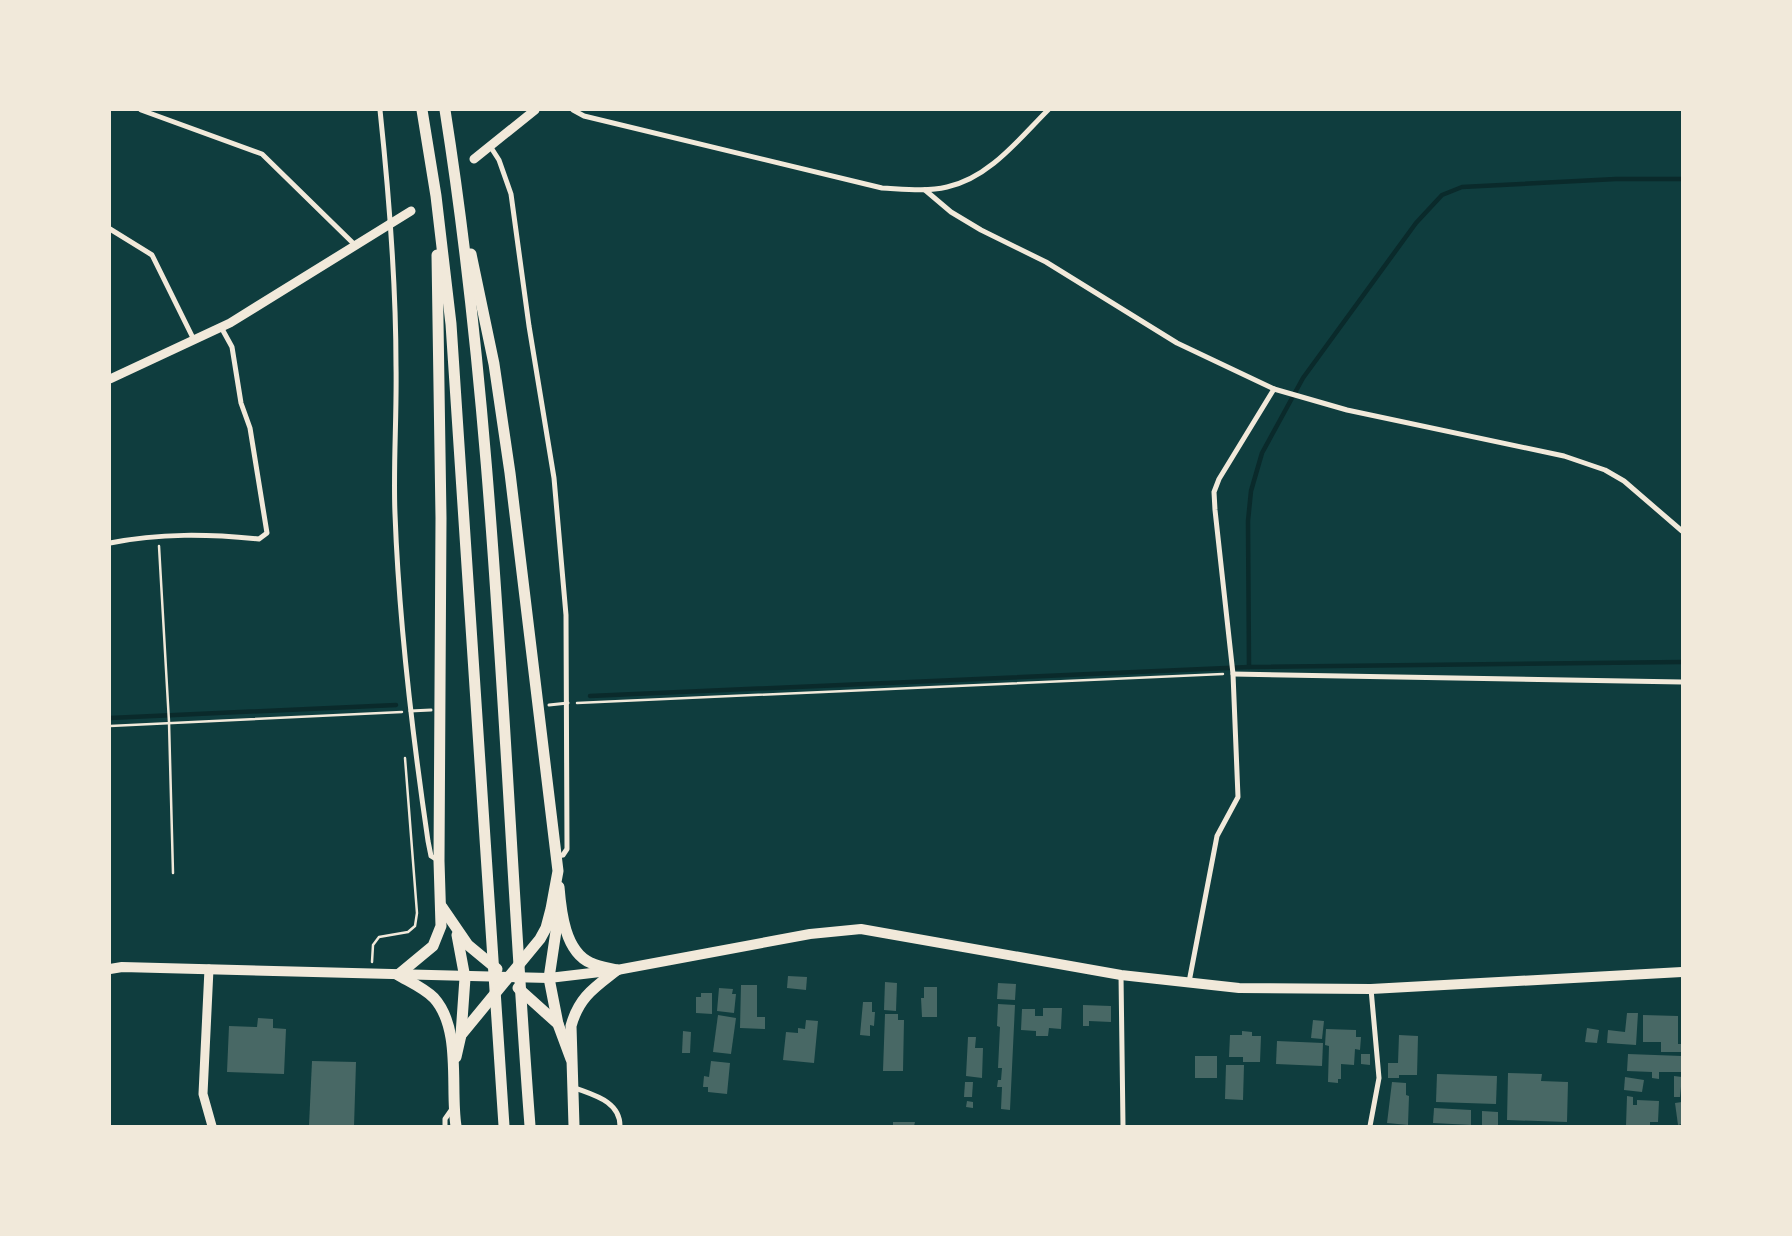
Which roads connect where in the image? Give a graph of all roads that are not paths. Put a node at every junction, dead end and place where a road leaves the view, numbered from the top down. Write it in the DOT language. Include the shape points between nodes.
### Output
graph roads {
  1 [pos="141,110"];
  2 [pos="380,110"];
  3 [pos="422,110"];
  4 [pos="445,110"];
  5 [pos="533,110"];
  6 [pos="573,110"];
  7 [pos="1048,110"];
  8 [pos="490,146"];
  9 [pos="474,159"];
  10 [pos="454,169"];
  11 [pos="925,190"];
  12 [pos="436,196"];
  13 [pos="411,211"];
  14 [pos="392,222"];
  15 [pos="110,229"];
  16 [pos="356,246"];
  17 [pos="222,327"];
  18 [pos="194,340"];
  19 [pos="110,379"];
  20 [pos="1274,389"];
  21 [pos="1682,532"];
  22 [pos="110,543"];
  23 [pos="1234,674"];
  24 [pos="1682,682"];
  25 [pos="568,703"];
  26 [pos="549,705"];
  27 [pos="431,710"];
  28 [pos="410,711"];
  29 [pos="557,856"];
  30 [pos="439,861"];
  31 [pos="558,871"];
  32 [pos="560,905"];
  33 [pos="442,907"];
  34 [pos="455,929"];
  35 [pos="210,968"];
  36 [pos="110,969"];
  37 [pos="617,970"];
  38 [pos="1682,972"];
  39 [pos="398,975"];
  40 [pos="1120,975"];
  41 [pos="465,978"];
  42 [pos="507,978"];
  43 [pos="549,978"];
  44 [pos="1189,982"];
  45 [pos="1371,989"];
  46 [pos="558,1024"];
  47 [pos="461,1036"];
  48 [pos="571,1059"];
  49 [pos="455,1061"];
  50 [pos="574,1088"];
  51 [pos="453,1108"];
  52 [pos="212,1126"];
  53 [pos="445,1126"];
  54 [pos="456,1126"];
  55 [pos="504,1126"];
  56 [pos="530,1126"];
  57 [pos="574,1126"];
  58 [pos="620,1126"];
  59 [pos="1123,1126"];
  60 [pos="1370,1126"];
  1 -- 16 [label="street" via="262,154"];
  2 -- 14 [label="street"];
  3 -- 12 [label="highway"];
  4 -- 10 [label="highway"];
  5 -- 8 [label="street"];
  6 -- 11 [label="street" via="584,116 882,188"];
  7 -- 11 [label="street" via="995,163 972,178 948,187"];
  8 -- 9 [label="street"];
  8 -- 25 [label="street" via="499,160 511,194 554,478 566,615"];
  10 -- 29 [label="highway" via="496,382"];
  10 -- 56 [label="highway" via="474,326 501,670"];
  11 -- 20 [label="street" via="951,212 1046,262 1177,344"];
  12 -- 30 [label="highway" via="441,518"];
  12 -- 55 [label="highway" via="460,438"];
  13 -- 14 [label="street"];
  14 -- 16 [label="street"];
  14 -- 28 [label="street" via="396,366 395,513"];
  15 -- 18 [label="street" via="152,255"];
  16 -- 17 [label="street"];
  17 -- 18 [label="street"];
  17 -- 22 [label="street" via="232,347 241,403 250,428 267,533 259,539 209,534 156,535"];
  18 -- 19 [label="street"];
  20 -- 21 [label="street" via="1348,410 1564,456 1605,470 1624,481"];
  20 -- 23 [label="street" via="1214,492"];
  23 -- 24 [label="street"];
  23 -- 44 [label="street" via="1238,797 1217,836"];
  25 -- 26 [label="lane"];
  25 -- 29 [label="street" via="567,849"];
  27 -- 28 [label="lane"];
  28 -- 30 [label="street" via="428,841 431,856"];
  29 -- 31 [label="highway"];
  30 -- 33 [label="highway"];
  31 -- 32 [label="highway"];
  31 -- 42 [label="highway" via="546,928"];
  32 -- 37 [label="highway" via="566,932 578,953 592,963"];
  32 -- 43 [label="highway"];
  33 -- 34 [label="highway"];
  33 -- 39 [label="highway" via="440,932 433,946"];
  34 -- 41 [label="highway"];
  34 -- 42 [label="highway" via="468,945"];
  35 -- 36 [label="main road"];
  35 -- 39 [label="main road"];
  35 -- 52 [label="street" via="203,1094"];
  37 -- 40 [label="main road" via="810,934 861,929"];
  37 -- 43 [label="main road"];
  37 -- 48 [label="highway" via="590,991 576,1010 571,1026"];
  38 -- 45 [label="main road"];
  39 -- 41 [label="main road"];
  39 -- 49 [label="highway" via="439,1005"];
  40 -- 44 [label="main road"];
  40 -- 59 [label="street"];
  41 -- 42 [label="main road"];
  41 -- 47 [label="highway"];
  42 -- 43 [label="main road"];
  42 -- 46 [label="highway"];
  42 -- 47 [label="highway"];
  43 -- 46 [label="highway"];
  44 -- 45 [label="main road" via="1239,988"];
  45 -- 60 [label="street" via="1379,1078"];
  46 -- 48 [label="highway"];
  47 -- 49 [label="highway"];
  48 -- 50 [label="highway"];
  49 -- 51 [label="highway"];
  50 -- 57 [label="highway"];
  50 -- 58 [label="street" via="607,1100 620,1119"];
  51 -- 53 [label="street" via="445,1119"];
  51 -- 54 [label="highway"];
}
